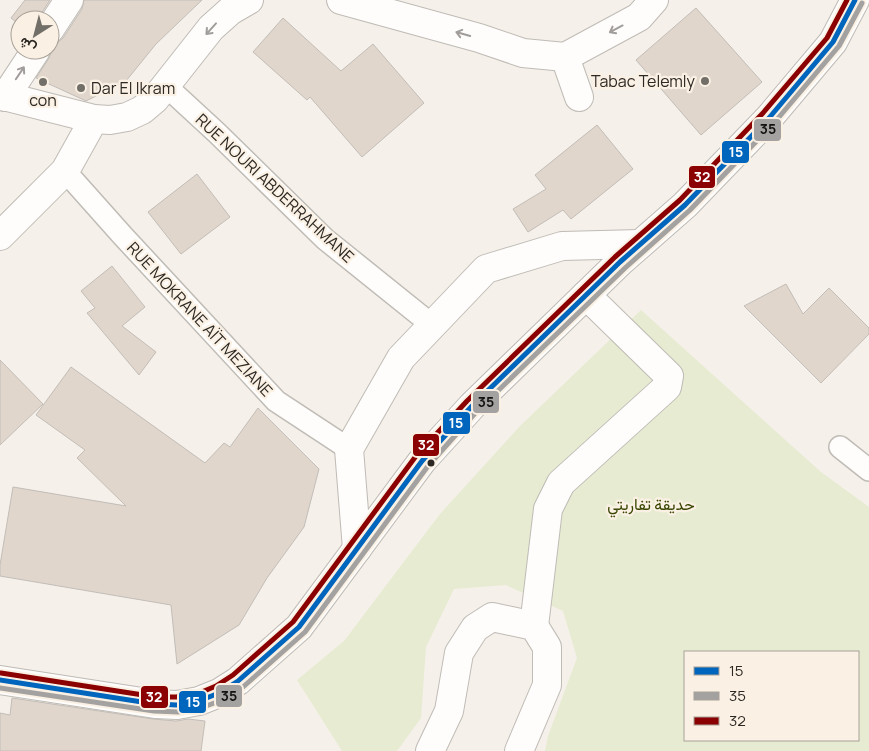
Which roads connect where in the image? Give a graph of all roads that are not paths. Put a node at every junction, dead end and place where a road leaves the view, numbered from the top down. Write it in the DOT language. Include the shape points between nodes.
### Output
graph roads {
  1 [pos="69,0"];
  2 [pos="249,0"];
  3 [pos="341,0"];
  4 [pos="654,0"];
  5 [pos="855,0"];
  6 [pos="60,13"];
  7 [pos="565,57"];
  8 [pos="29,60"];
  9 [pos="166,86"];
  10 [pos="2,96"];
  11 [pos="579,97"];
  12 [pos="94,119"];
  13 [pos="65,171"];
  14 [pos="0,236"];
  15 [pos="640,244"];
  16 [pos="586,295"];
  17 [pos="432,325"];
  18 [pos="840,447"];
  19 [pos="349,449"];
  20 [pos="869,470"];
  21 [pos="357,549"];
  22 [pos="534,626"];
  23 [pos="0,680"];
  24 [pos="430,751"];
  25 [pos="519,751"];
  1 -- 6 [label="street"];
  2 -- 9 [label="street, one-way" via="211,28"];
  7 -- 3 [label="street, one-way" via="523,53"];
  4 -- 7 [label="street, one-way" via="639,17"];
  5 -- 15 [label="street" via="833,42 769,118 685,205"];
  7 -- 11 [label="street"];
  10 -- 8 [label="street, one-way"];
  9 -- 12 [label="street" via="156,100 142,110 110,120"];
  9 -- 17 [label="street, RUE NOURI ABDERRAHMANE" via="325,239"];
  10 -- 12 [label="street"];
  12 -- 13 [label="street"];
  13 -- 14 [label="street"];
  13 -- 19 [label="street, RUE MOKRANE AÏT MEZIANE" via="276,400"];
  15 -- 16 [label="street"];
  15 -- 17 [label="street" via="562,246 486,269"];
  16 -- 21 [label="street" via="466,411 422,461"];
  16 -- 22 [label="street" via="669,376 668,387 561,483 548,509"];
  17 -- 19 [label="street" via="401,358"];
  18 -- 20 [label="street"];
  19 -- 21 [label="street"];
  21 -- 23 [label="street" via="299,627 238,681 199,701 155,704"];
  22 -- 24 [label="street" via="492,617 475,628 459,653 450,711"];
  22 -- 25 [label="street" via="547,647 548,685"];
}
